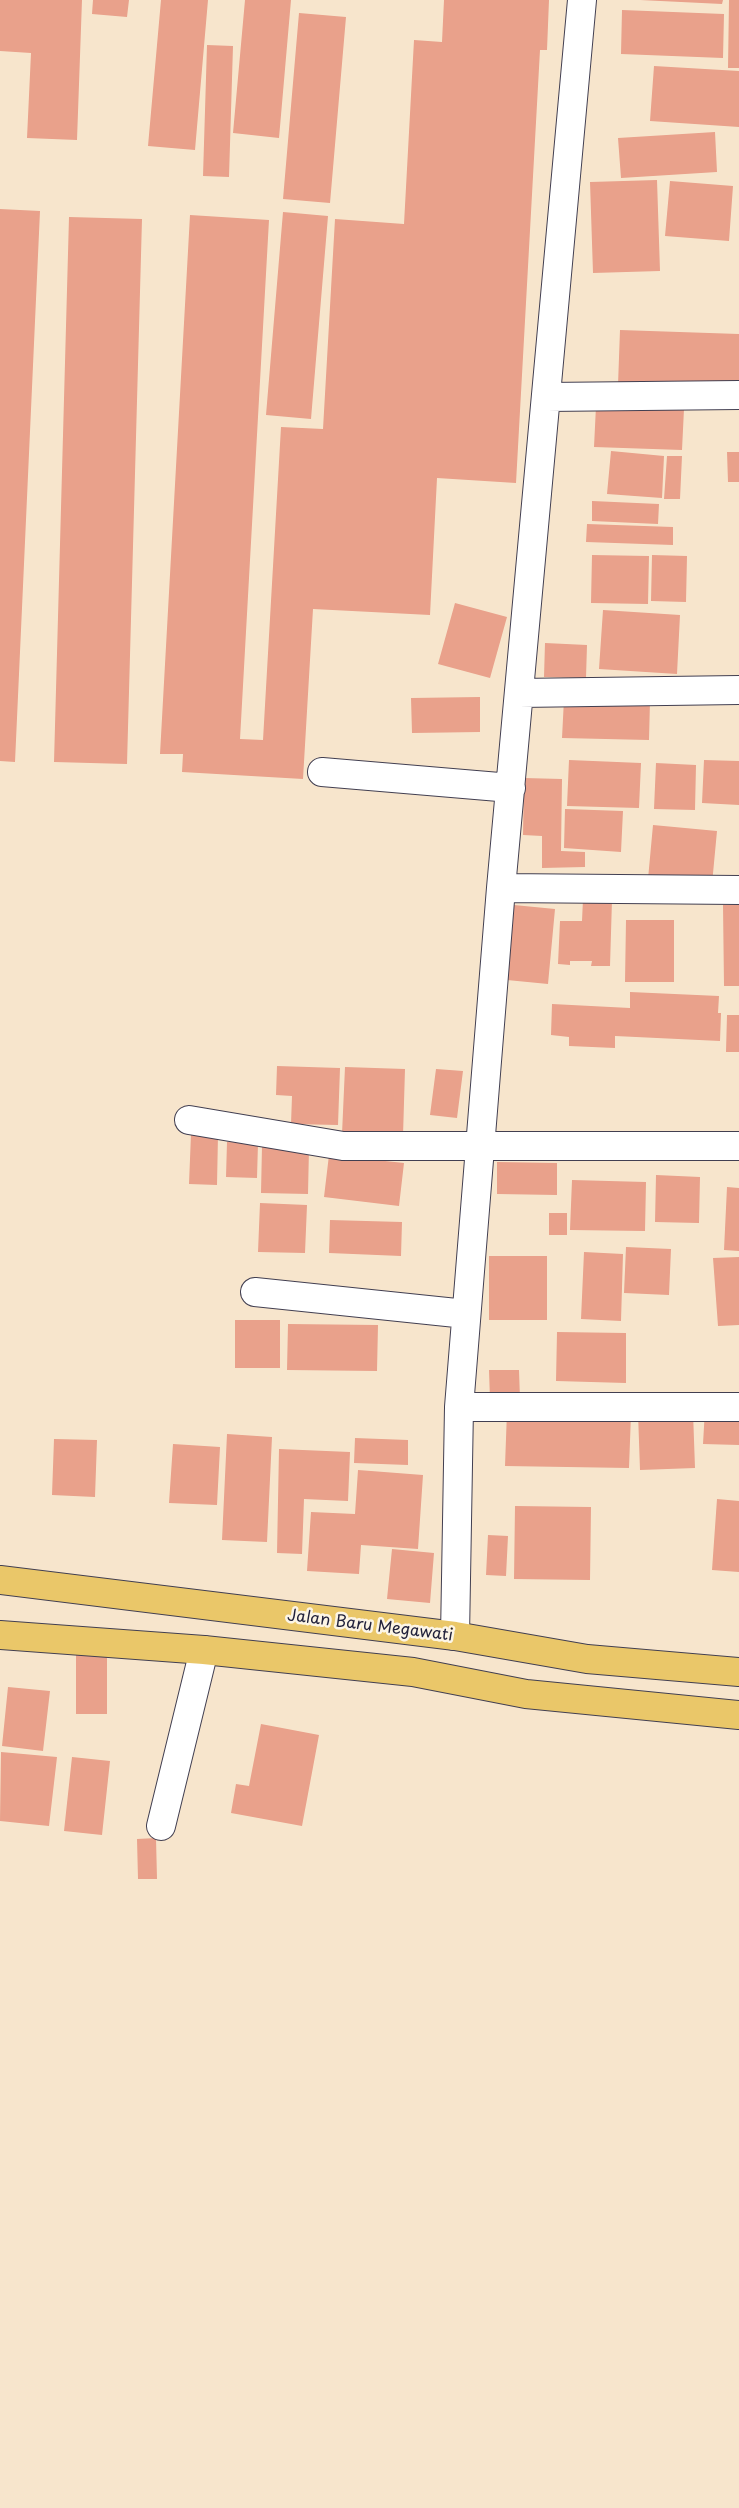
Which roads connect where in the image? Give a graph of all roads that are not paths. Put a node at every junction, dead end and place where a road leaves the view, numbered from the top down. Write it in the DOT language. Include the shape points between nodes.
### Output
graph roads {
  1 [pos="582,0"];
  2 [pos="739,395"];
  3 [pos="546,397"];
  4 [pos="739,690"];
  5 [pos="520,693"];
  6 [pos="322,772"];
  7 [pos="511,788"];
  8 [pos="502,888"];
  9 [pos="739,890"];
  10 [pos="189,1120"];
  11 [pos="480,1146"];
  12 [pos="739,1146"];
  13 [pos="255,1292"];
  14 [pos="466,1314"];
  15 [pos="458,1407"];
  16 [pos="739,1407"];
  17 [pos="0,1580"];
  18 [pos="0,1635"];
  19 [pos="455,1636"];
  20 [pos="204,1650"];
  21 [pos="739,1672"];
  22 [pos="739,1716"];
  23 [pos="161,1826"];
  1 -- 3 [label="street"];
  2 -- 3 [label="street"];
  3 -- 5 [label="street"];
  4 -- 5 [label="street"];
  5 -- 7 [label="street"];
  6 -- 7 [label="street"];
  7 -- 8 [label="street"];
  8 -- 9 [label="street"];
  8 -- 11 [label="street"];
  10 -- 11 [label="street" via="342,1146"];
  11 -- 12 [label="street"];
  11 -- 14 [label="street"];
  13 -- 14 [label="street"];
  14 -- 15 [label="street"];
  15 -- 16 [label="street"];
  15 -- 19 [label="street"];
  17 -- 19 [label="highway, Jalan Baru Megawati"];
  18 -- 20 [label="highway"];
  19 -- 21 [label="highway, Jalan Baru Megawati" via="587,1660"];
  20 -- 22 [label="highway" via="413,1672 526,1694"];
  20 -- 23 [label="street"];
}
